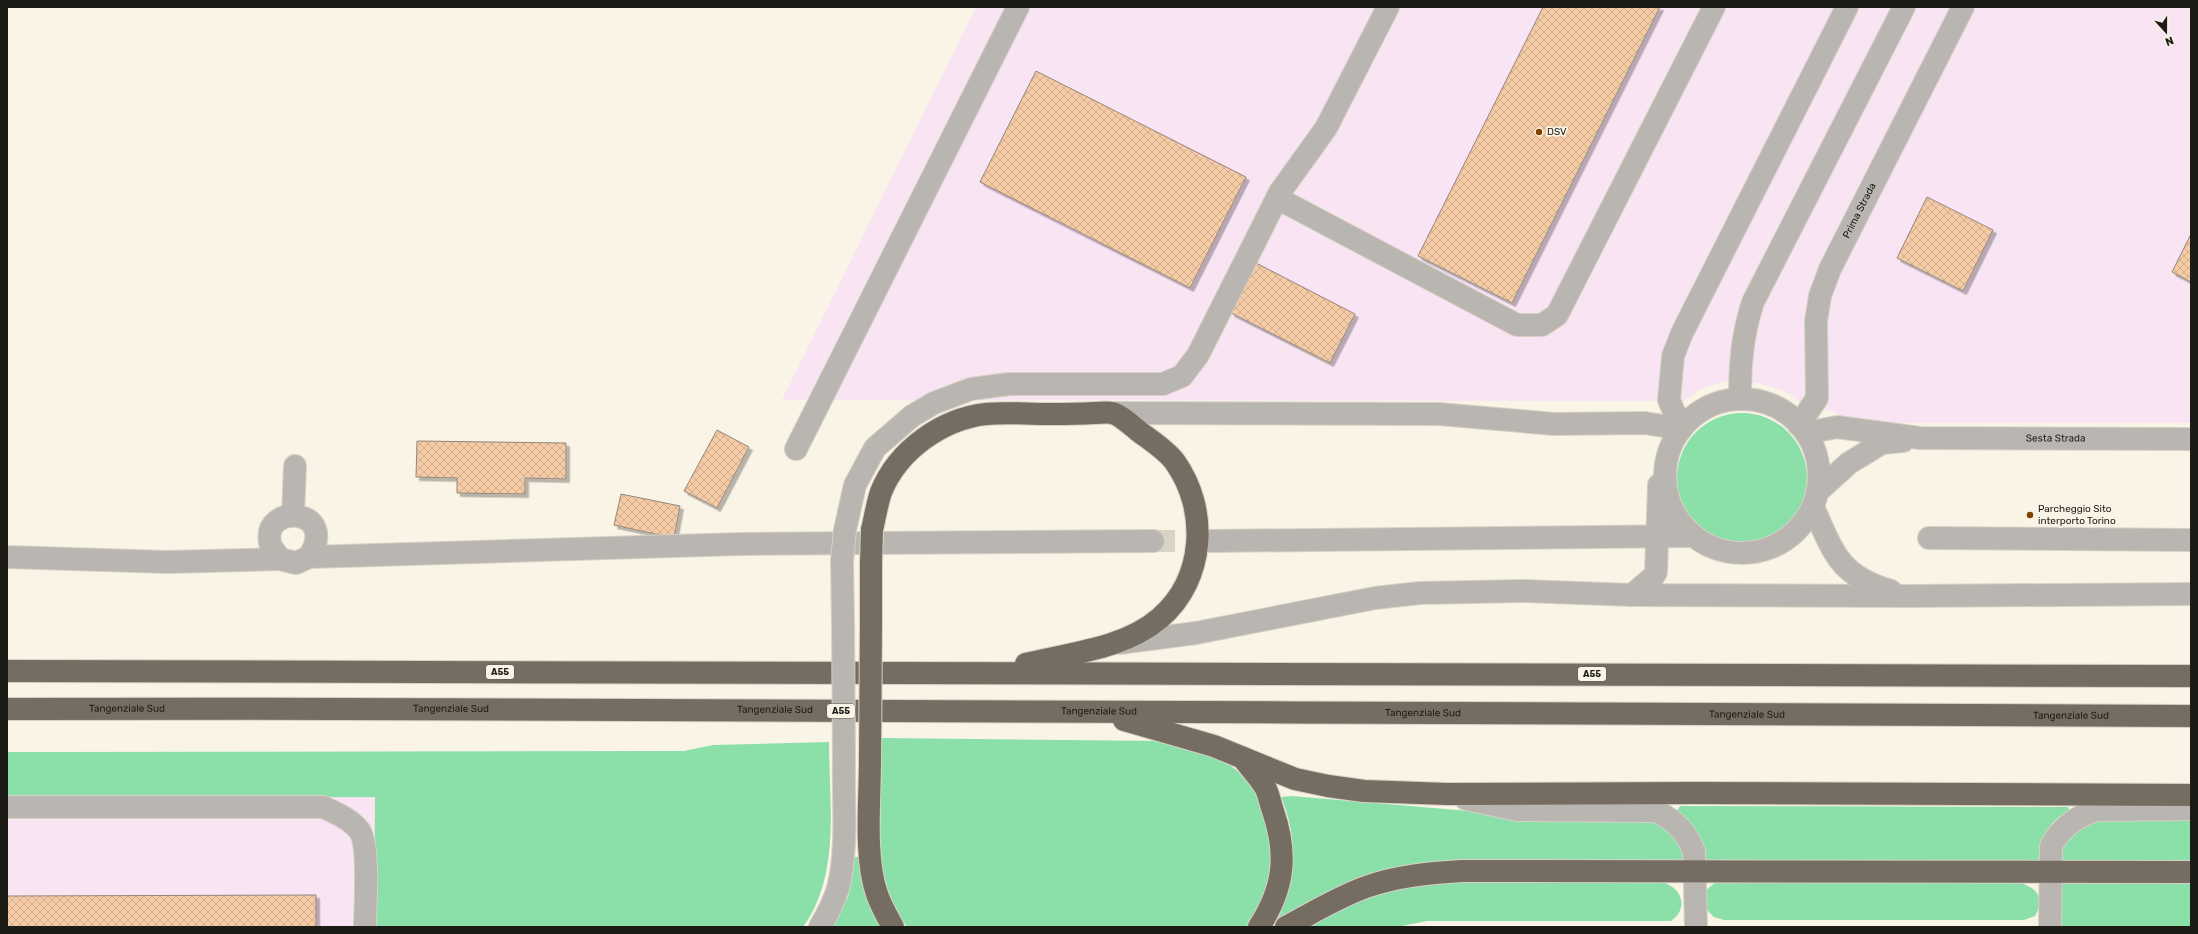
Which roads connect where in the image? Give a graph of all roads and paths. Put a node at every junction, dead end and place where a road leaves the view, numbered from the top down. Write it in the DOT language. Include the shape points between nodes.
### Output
graph roads {
  1 [pos="1018,7"];
  2 [pos="1388,7"];
  3 [pos="1714,7"];
  4 [pos="1847,7"];
  5 [pos="1904,7"];
  6 [pos="1963,7"];
  7 [pos="1277,198"];
  8 [pos="1740,399"];
  9 [pos="1113,413"];
  10 [pos="1802,428"];
  11 [pos="1672,434"];
  12 [pos="1920,438"];
  13 [pos="2191,439"];
  14 [pos="796,449"];
  15 [pos="295,466"];
  16 [pos="1815,499"];
  17 [pos="293,514"];
  18 [pos="1657,535"];
  19 [pos="1693,536"];
  20 [pos="1929,538"];
  21 [pos="2191,540"];
  22 [pos="1153,541"];
  23 [pos="1210,541"];
  24 [pos="7,557"];
  25 [pos="309,557"];
  26 [pos="280,558"];
  27 [pos="2191,594"];
  28 [pos="1632,595"];
  29 [pos="1910,596"];
  30 [pos="1112,644"];
  31 [pos="7,671"];
  32 [pos="993,672"];
  33 [pos="2191,676"];
  34 [pos="7,709"];
  35 [pos="1096,712"];
  36 [pos="2191,716"];
  37 [pos="1242,758"];
  38 [pos="1447,794"];
  39 [pos="2191,795"];
  40 [pos="7,807"];
  41 [pos="2191,809"];
  42 [pos="1693,870"];
  43 [pos="2050,871"];
  44 [pos="2191,872"];
  45 [pos="365,927"];
  46 [pos="820,927"];
  47 [pos="893,927"];
  48 [pos="1259,927"];
  49 [pos="1286,927"];
  50 [pos="1696,927"];
  51 [pos="2050,927"];
  1 -- 14 [label="street"];
  2 -- 7 [label="street" via="1326,128"];
  3 -- 7 [label="street" via="1557,315 1542,326 1517,324"];
  4 -- 11 [label="street" via="1682,333 1673,356 1669,400"];
  5 -- 8 [label="street" via="1753,302 1744,331"];
  6 -- 10 [label="street, Prima Strada" via="1830,270 1820,296 1816,321 1817,398"];
  7 -- 46 [label="street, bridge" via="1198,355 1182,376 1163,384 1009,384 971,389 934,403 912,416 876,448 856,485 845,530 842,560 843,859 838,888"];
  8 -- 10 [label="street" via="1757,400 1773,405"];
  8 -- 11 [label="street" via="1707,408"];
  9 -- 11 [label="street" via="1439,414 1554,424 1645,423"];
  9 -- 30 [label="highway" via="1174,460 1186,480 1193,501 1199,537 1191,573 1179,596 1160,618 1138,633"];
  9 -- 47 [label="highway, bridge" via="986,414 964,418 942,427 912,449 882,491 872,530 870,849 876,894"];
  10 -- 12 [label="street, Sesta Strada" via="1837,427"];
  10 -- 16 [label="street" via="1815,451 1819,471"];
  11 -- 18 [label="street" via="1661,472"];
  11 -- 19 [label="street" via="1665,475 1669,502 1675,515"];
  12 -- 13 [label="street, Sesta Strada"];
  12 -- 16 [label="street, Sesta Strada" via="1882,443 1849,463"];
  15 -- 17 [label="street"];
  16 -- 19 [label="street" via="1800,527 1782,542 1760,551 1736,553 1713,548"];
  16 -- 29 [label="street" via="1841,563 1853,575 1870,584"];
  17 -- 25 [label="street" via="308,519 317,531 317,545"];
  17 -- 26 [label="street" via="283,517 274,524 270,533 270,544"];
  18 -- 19 [label="street"];
  18 -- 23 [label="street"];
  18 -- 28 [label="street" via="1656,572"];
  20 -- 21 [label="street"];
  22 -- 25 [label="street" via="740,544"];
  24 -- 26 [label="street" via="167,562"];
  25 -- 26 [label="street" via="296,562"];
  27 -- 29 [label="street"];
  28 -- 29 [label="street"];
  28 -- 30 [label="street" via="1523,591 1420,593 1376,598 1196,633"];
  30 -- 32 [label="highway"];
  31 -- 32 [label="highway, A55"];
  32 -- 33 [label="highway, A55"];
  34 -- 35 [label="highway, Tangenziale Sud / A55" via="483,708"];
  35 -- 36 [label="highway, Tangenziale Sud / A55"];
  35 -- 37 [label="highway" via="1214,746"];
  37 -- 38 [label="highway" via="1294,779 1328,786 1364,791"];
  37 -- 48 [label="highway" via="1265,788 1279,829 1283,852 1282,872 1276,895"];
  38 -- 39 [label="highway"];
  38 -- 42 [label="street" via="1518,810 1656,811 1676,823 1690,841 1694,852"];
  40 -- 45 [label="street" via="323,808 340,814 359,830 365,846"];
  41 -- 43 [label="street" via="2097,810 2084,814 2057,835 2051,846"];
  42 -- 43 [label="highway"];
  42 -- 49 [label="highway" via="1428,873 1366,887 1335,900"];
  42 -- 50 [label="street"];
  43 -- 44 [label="highway"];
  43 -- 51 [label="street"];
}
